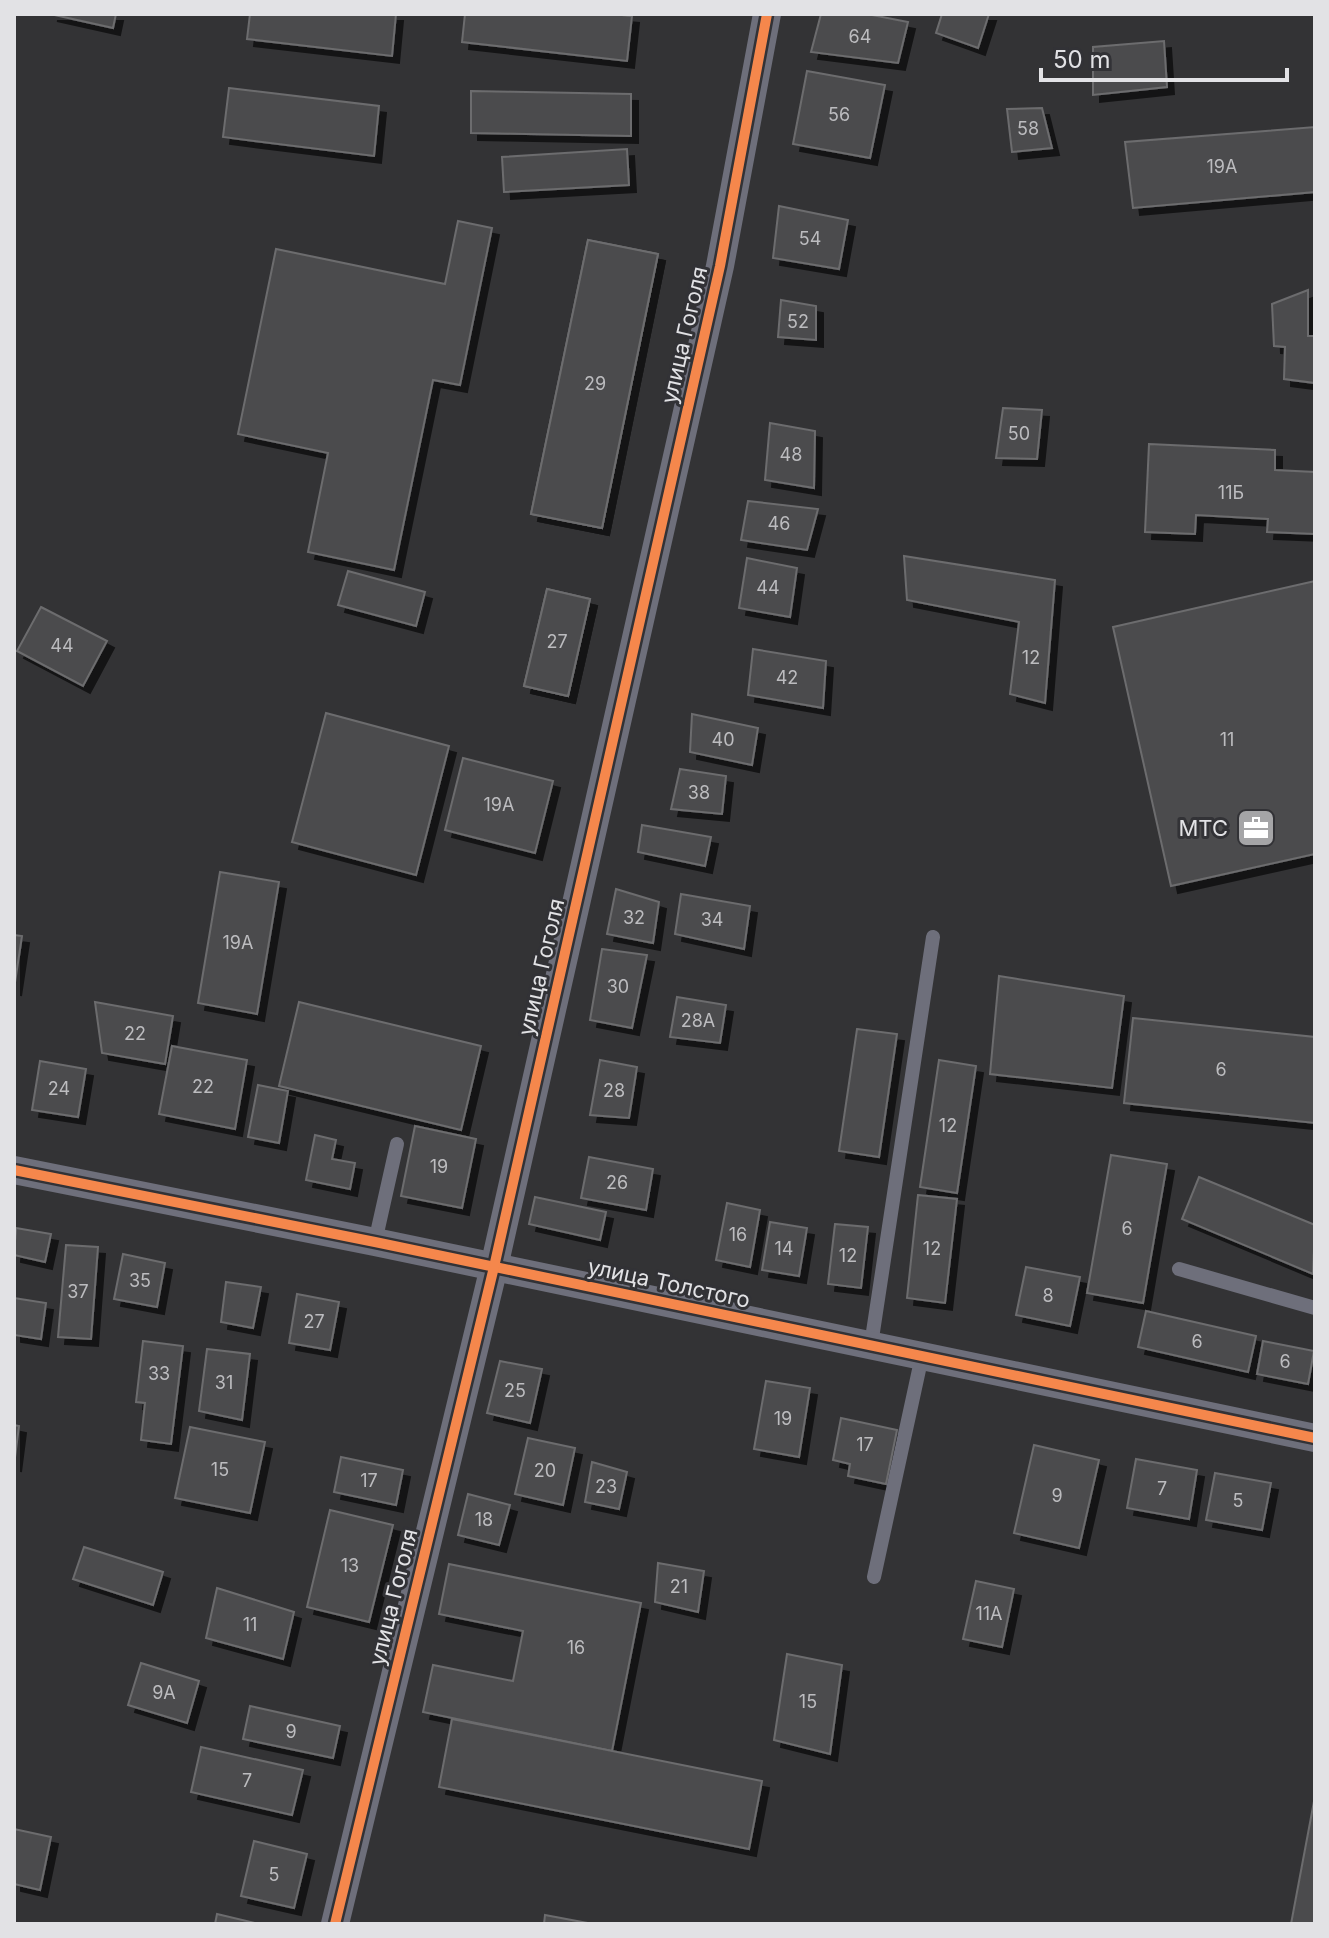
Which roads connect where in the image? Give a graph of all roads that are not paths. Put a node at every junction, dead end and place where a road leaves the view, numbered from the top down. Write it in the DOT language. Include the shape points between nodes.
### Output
graph roads {
  1 [pos="767,14"];
  2 [pos="933,937"];
  3 [pos="397,1144"];
  4 [pos="14,1170"];
  5 [pos="375,1242"];
  6 [pos="494,1267"];
  7 [pos="1179,1269"];
  8 [pos="1315,1308"];
  9 [pos="871,1345"];
  10 [pos="922,1356"];
  11 [pos="1315,1438"];
  12 [pos="874,1577"];
  13 [pos="335,1924"];
  1 -- 6 [label="street, улица Гоголя" via="720,266"];
  2 -- 9 [label="lane"];
  3 -- 5 [label="lane"];
  4 -- 5 [label="street, улица Толстого"];
  5 -- 6 [label="street, улица Толстого"];
  6 -- 9 [label="street, улица Толстого"];
  6 -- 13 [label="street, улица Гоголя"];
  7 -- 8 [label="lane"];
  9 -- 10 [label="street, улица Толстого"];
  10 -- 11 [label="street, улица Толстого"];
  10 -- 12 [label="lane"];
}
